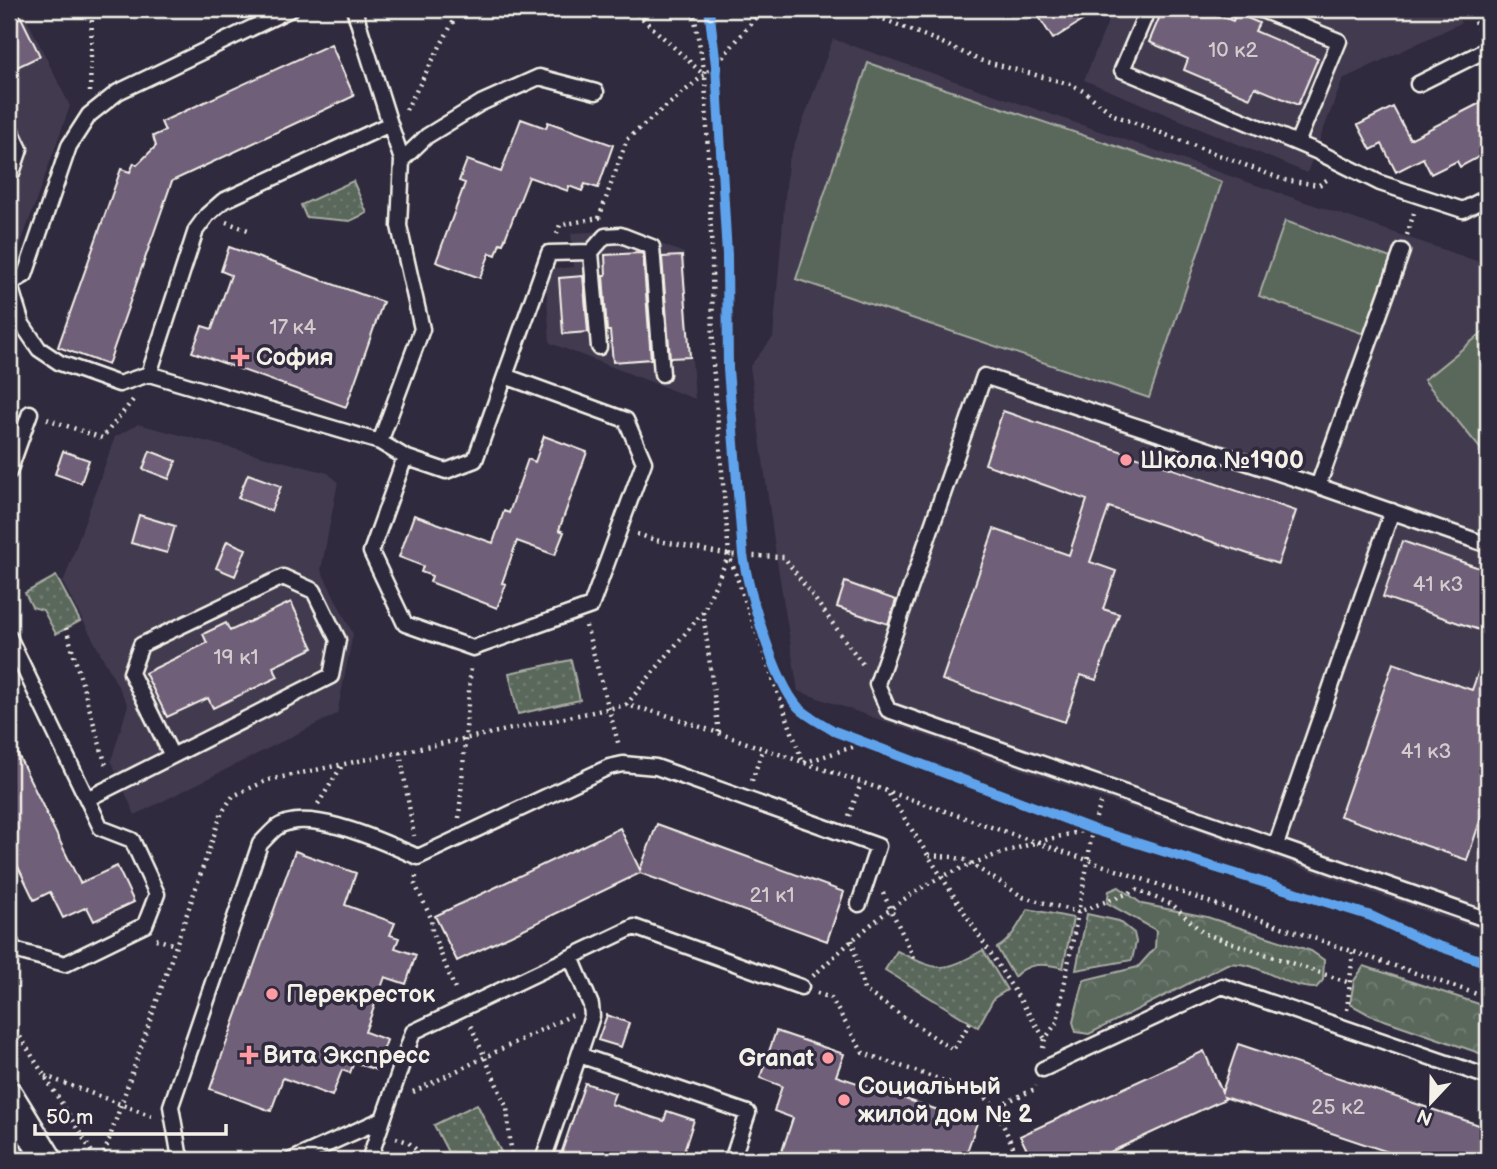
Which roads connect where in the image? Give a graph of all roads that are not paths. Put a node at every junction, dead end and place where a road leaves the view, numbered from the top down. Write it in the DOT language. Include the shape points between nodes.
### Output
graph roads {
  1 [pos="291,9"];
  2 [pos="354,9"];
  3 [pos="1148,9"];
  4 [pos="1259,9"];
  5 [pos="1486,43"];
  6 [pos="1418,84"];
  7 [pos="596,92"];
  8 [pos="9,126"];
  9 [pos="392,129"];
  10 [pos="1297,143"];
  11 [pos="402,160"];
  12 [pos="9,174"];
  13 [pos="1488,197"];
  14 [pos="1402,251"];
  15 [pos="591,252"];
  16 [pos="9,284"];
  17 [pos="598,347"];
  18 [pos="149,373"];
  19 [pos="662,374"];
  20 [pos="505,376"];
  21 [pos="30,413"];
  22 [pos="380,442"];
  23 [pos="405,457"];
  24 [pos="9,472"];
  25 [pos="1318,486"];
  26 [pos="1392,512"];
  27 [pos="1488,545"];
  28 [pos="9,637"];
  29 [pos="172,756"];
  30 [pos="87,799"];
  31 [pos="1276,845"];
  32 [pos="859,904"];
  33 [pos="1488,920"];
  34 [pos="9,939"];
  35 [pos="570,957"];
  36 [pos="801,986"];
  37 [pos="579,1055"];
  38 [pos="1043,1069"];
  39 [pos="1488,1077"];
  40 [pos="9,1096"];
  41 [pos="380,1126"];
  42 [pos="48,1160"];
  43 [pos="184,1160"];
  44 [pos="292,1160"];
  45 [pos="369,1160"];
  46 [pos="542,1160"];
  47 [pos="732,1160"];
  1 -- 16 [label="lane" via="118,92 89,115 69,146 25,275"];
  2 -- 9 [label="lane"];
  3 -- 10 [label="lane" via="1122,70"];
  4 -- 10 [label="lane" via="1339,41"];
  5 -- 6 [label="lane"];
  7 -- 11 [label="lane" via="539,78 481,103 427,136"];
  8 -- 12 [label="lane" via="20,149"];
  9 -- 11 [label="lane"];
  9 -- 18 [label="lane" via="223,201 206,215 196,230"];
  10 -- 13 [label="lane" via="1380,183 1463,210"];
  11 -- 22 [label="lane" via="399,226 422,329"];
  14 -- 25 [label="lane"];
  15 -- 17 [label="lane"];
  15 -- 19 [label="lane" via="605,236 621,235 652,247"];
  15 -- 20 [label="lane" via="550,253"];
  16 -- 18 [label="lane" via="22,324 39,349 60,363 119,384"];
  18 -- 22 [label="lane"];
  20 -- 23 [label="lane" via="475,460 446,471"];
  20 -- 23 [label="lane" via="626,420 644,462 591,606 473,648 405,624 371,552"];
  21 -- 24 [label="lane"];
  22 -- 23 [label="lane"];
  25 -- 26 [label="lane"];
  25 -- 31 [label="lane" via="984,376 877,684 888,709"];
  26 -- 27 [label="lane"];
  26 -- 31 [label="lane"];
  28 -- 30 [label="lane"];
  29 -- 29 [label="lane" via="331,676 338,640 314,591 283,578 141,645 131,673"];
  29 -- 30 [label="lane"];
  30 -- 34 [label="lane" via="101,828 132,840 157,894 145,925 65,964 14,950"];
  31 -- 33 [label="lane"];
  32 -- 43 [label="lane" via="878,846 656,767 609,767 418,856 356,831 308,820 277,827 260,844 170,1106"];
  35 -- 36 [label="lane" via="634,927"];
  35 -- 37 [label="lane" via="592,1005"];
  35 -- 41 [label="lane" via="413,1032"];
  37 -- 46 [label="lane"];
  37 -- 47 [label="lane" via="748,1113"];
  38 -- 39 [label="lane" via="1222,986"];
  40 -- 42 [label="street"];
  41 -- 44 [label="lane"];
  41 -- 45 [label="lane"];
}
